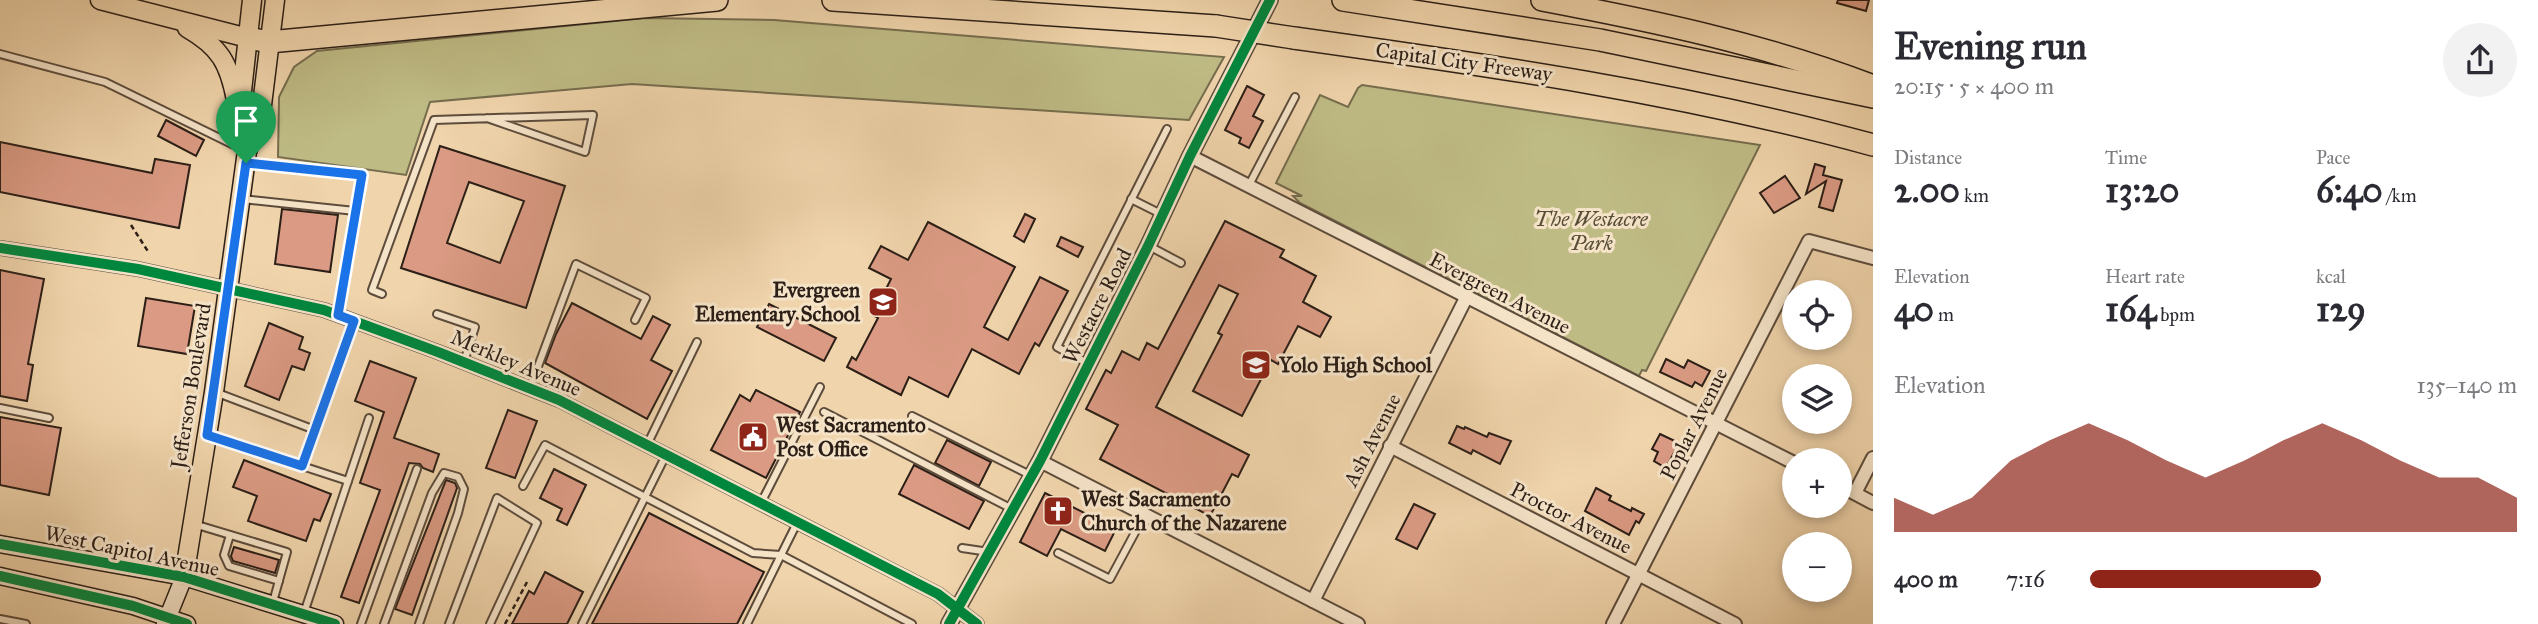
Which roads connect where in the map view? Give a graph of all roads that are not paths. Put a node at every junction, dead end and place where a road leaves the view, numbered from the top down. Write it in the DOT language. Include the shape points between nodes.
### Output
graph roads {
  1 [pos="100,0"];
  2 [pos="252,0"];
  3 [pos="275,0"];
  4 [pos="717,0"];
  5 [pos="833,0"];
  6 [pos="1052,0"];
  7 [pos="1270,0"];
  8 [pos="1343,0"];
  9 [pos="1542,0"];
  10 [pos="151,13"];
  11 [pos="1216,26"];
  12 [pos="259,40"];
  13 [pos="0,54"];
  14 [pos="1873,86"];
  15 [pos="1295,96"];
  16 [pos="1873,97"];
  17 [pos="239,118"];
  18 [pos="487,118"];
  19 [pos="1167,129"];
  20 [pos="1873,145"];
  21 [pos="1190,156"];
  22 [pos="246,157"];
  23 [pos="1248,186"];
  24 [pos="241,199"];
  25 [pos="1132,199"];
  26 [pos="355,211"];
  27 [pos="1163,214"];
  28 [pos="1148,246"];
  29 [pos="0,248"];
  30 [pos="1873,258"];
  31 [pos="1181,264"];
  32 [pos="229,289"];
  33 [pos="382,294"];
  34 [pos="1466,298"];
  35 [pos="437,314"];
  36 [pos="338,315"];
  37 [pos="635,320"];
  38 [pos="354,321"];
  39 [pos="697,342"];
  40 [pos="464,362"];
  41 [pos="1089,364"];
  42 [pos="820,387"];
  43 [pos="530,388"];
  44 [pos="214,391"];
  45 [pos="0,408"];
  46 [pos="824,412"];
  47 [pos="912,416"];
  48 [pos="49,418"];
  49 [pos="369,418"];
  50 [pos="1715,424"];
  51 [pos="315,430"];
  52 [pos="207,435"];
  53 [pos="647,445"];
  54 [pos="1390,446"];
  55 [pos="666,455"];
  56 [pos="1782,457"];
  57 [pos="1873,458"];
  58 [pos="1040,461"];
  59 [pos="302,466"];
  60 [pos="417,469"];
  61 [pos="1032,476"];
  62 [pos="348,481"];
  63 [pos="523,486"];
  64 [pos="1852,492"];
  65 [pos="1855,493"];
  66 [pos="645,497"];
  67 [pos="761,503"];
  68 [pos="1873,503"];
  69 [pos="1012,509"];
  70 [pos="797,522"];
  71 [pos="193,524"];
  72 [pos="1138,527"];
  73 [pos="230,535"];
  74 [pos="250,541"];
  75 [pos="0,544"];
  76 [pos="269,547"];
  77 [pos="962,548"];
  78 [pos="247,551"];
  79 [pos="989,552"];
  80 [pos="1058,553"];
  81 [pos="781,555"];
  82 [pos="267,556"];
  83 [pos="1639,574"];
  84 [pos="0,576"];
  85 [pos="184,577"];
  86 [pos="279,581"];
  87 [pos="1313,601"];
  88 [pos="272,604"];
  89 [pos="956,609"];
  90 [pos="304,613"];
  91 [pos="0,619"];
  92 [pos="166,621"];
  93 [pos="26,624"];
  94 [pos="187,624"];
  95 [pos="335,624"];
  96 [pos="361,624"];
  97 [pos="384,624"];
  98 [pos="419,624"];
  99 [pos="449,624"];
  100 [pos="489,624"];
  101 [pos="582,624"];
  102 [pos="747,624"];
  103 [pos="912,624"];
  104 [pos="949,624"];
  105 [pos="977,624"];
  106 [pos="1358,624"];
  107 [pos="1612,624"];
  108 [pos="1735,624"];
  1 -- 10 [label="main road"];
  2 -- 12 [label="main road, Jefferson Boulevard"];
  3 -- 12 [label="main road, Jefferson Boulevard"];
  4 -- 12 [label="highway"];
  5 -- 11 [label="highway"];
  6 -- 11 [label="highway, Capital City Freeway"];
  7 -- 21 [label="street, Westacre Road"];
  8 -- 16 [label="highway, Capital City Freeway" via="1600,40"];
  9 -- 14 [label="highway" via="1718,37"];
  10 -- 12 [label="main road"];
  10 -- 17 [label="main road" via="189,29 217,50 231,74"];
  11 -- 20 [label="highway, Capital City Freeway, bridge" via="1577,79 1717,106"];
  12 -- 17 [label="main road, Jefferson Boulevard"];
  12 -- 22 [label="main road, Jefferson Boulevard" via="260,121"];
  13 -- 22 [label="lane" via="105,82"];
  15 -- 23 [label="lane"];
  17 -- 22 [label="main road, Jefferson Boulevard"];
  18 -- 18 [label="lane" via="540,117 593,114 585,152"];
  18 -- 33 [label="lane" via="434,120 372,290"];
  19 -- 25 [label="lane"];
  21 -- 23 [label="street, Evergreen Avenue"];
  21 -- 27 [label="street, Westacre Road"];
  22 -- 24 [label="main road, Jefferson Boulevard"];
  22 -- 26 [label="lane" via="362,175"];
  23 -- 34 [label="street, Evergreen Avenue"];
  24 -- 26 [label="lane"];
  24 -- 32 [label="main road, Jefferson Boulevard"];
  25 -- 27 [label="lane"];
  25 -- 41 [label="lane" via="1057,347"];
  26 -- 36 [label="lane"];
  27 -- 28 [label="street, Westacre Road"];
  28 -- 31 [label="lane"];
  28 -- 41 [label="street, Westacre Road"];
  29 -- 32 [label="street, Merkley Avenue" via="138,269"];
  30 -- 50 [label="street, Poplar Avenue" via="1809,241"];
  32 -- 36 [label="street, Merkley Avenue"];
  32 -- 44 [label="main road, Jefferson Boulevard"];
  34 -- 50 [label="street, Evergreen Avenue"];
  34 -- 54 [label="street, Ash Avenue"];
  35 -- 40 [label="lane" via="475,327"];
  36 -- 38 [label="street, Merkley Avenue"];
  37 -- 43 [label="lane" via="646,298 576,264"];
  38 -- 40 [label="street, Merkley Avenue"];
  38 -- 51 [label="lane"];
  39 -- 53 [label="lane"];
  40 -- 43 [label="street, Merkley Avenue"];
  41 -- 58 [label="street, Westacre Road"];
  42 -- 67 [label="lane"];
  43 -- 53 [label="street, Merkley Avenue"];
  44 -- 51 [label="lane"];
  44 -- 52 [label="main road, Jefferson Boulevard"];
  45 -- 48 [label="lane"];
  46 -- 69 [label="lane"];
  47 -- 61 [label="lane"];
  49 -- 62 [label="lane"];
  50 -- 56 [label="street, Evergreen Avenue"];
  50 -- 83 [label="street, Poplar Avenue"];
  51 -- 59 [label="lane"];
  52 -- 59 [label="lane"];
  52 -- 71 [label="main road, Jefferson Boulevard"];
  53 -- 55 [label="street, Merkley Avenue"];
  54 -- 83 [label="street, Proctor Avenue"];
  54 -- 87 [label="street, Ash Avenue"];
  55 -- 66 [label="lane"];
  55 -- 67 [label="street, Merkley Avenue"];
  57 -- 65 [label="street"];
  58 -- 61 [label="street, Westacre Road"];
  58 -- 87 [label="street"];
  59 -- 62 [label="lane"];
  60 -- 96 [label="lane"];
  61 -- 69 [label="street, Westacre Road"];
  62 -- 90 [label="lane"];
  63 -- 66 [label="lane" via="545,444"];
  64 -- 65 [label="street"];
  65 -- 68 [label="street"];
  66 -- 81 [label="lane" via="753,553"];
  66 -- 101 [label="lane"];
  67 -- 70 [label="street, Merkley Avenue"];
  69 -- 79 [label="street, Westacre Road"];
  70 -- 81 [label="lane"];
  70 -- 89 [label="street, Merkley Avenue" via="938,594"];
  71 -- 73 [label="lane"];
  71 -- 85 [label="main road, Jefferson Boulevard"];
  72 -- 80 [label="lane" via="1111,579"];
  73 -- 74 [label="lane"];
  73 -- 86 [label="lane" via="224,555 229,566"];
  74 -- 76 [label="lane"];
  74 -- 78 [label="lane"];
  75 -- 85 [label="main road, West Capitol Avenue"];
  76 -- 82 [label="lane"];
  76 -- 86 [label="lane" via="287,552"];
  77 -- 79 [label="lane"];
  79 -- 89 [label="street, Westacre Road"];
  81 -- 102 [label="lane"];
  81 -- 103 [label="lane"];
  83 -- 107 [label="street, Poplar Avenue"];
  83 -- 108 [label="street, Proctor Avenue"];
  84 -- 92 [label="main road" via="133,606"];
  85 -- 88 [label="main road, West Capitol Avenue"];
  85 -- 92 [label="main road, Jefferson Boulevard"];
  86 -- 88 [label="lane"];
  87 -- 106 [label="street"];
  88 -- 90 [label="main road, West Capitol Avenue"];
  89 -- 104 [label="street, Westacre Road"];
  89 -- 105 [label="street, Merkley Avenue"];
  90 -- 95 [label="main road, West Capitol Avenue"];
  91 -- 93 [label="lane"];
  92 -- 94 [label="main road"];
  97 -- 98 [label="lane" via="432,493 444,473 458,477 464,489"];
  99 -- 100 [label="lane" via="498,498 537,523"];
}
